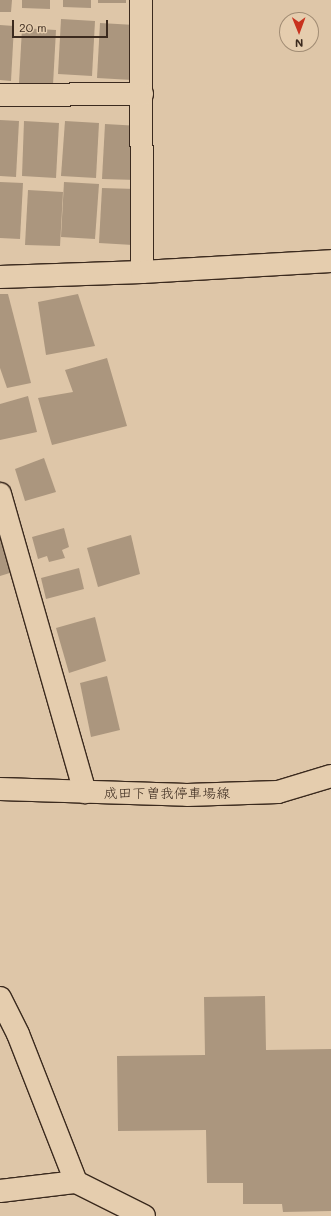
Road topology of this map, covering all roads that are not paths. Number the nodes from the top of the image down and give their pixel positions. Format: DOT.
graph roads {
  1 [pos="141,0"];
  2 [pos="142,94"];
  3 [pos="0,95"];
  4 [pos="331,261"];
  5 [pos="142,272"];
  6 [pos="0,277"];
  7 [pos="0,494"];
  8 [pos="331,776"];
  9 [pos="0,789"];
  10 [pos="84,792"];
  11 [pos="0,998"];
  12 [pos="76,1182"];
  13 [pos="0,1191"];
  14 [pos="144,1216"];
  1 -- 2 [label="street"];
  2 -- 3 [label="street"];
  2 -- 5 [label="street"];
  4 -- 5 [label="street"];
  5 -- 6 [label="street"];
  7 -- 10 [label="street"];
  8 -- 10 [label="street, 成田下曽我停車場線"];
  9 -- 10 [label="street, 成田下曽我停車場線"];
  11 -- 12 [label="street"];
  12 -- 13 [label="street"];
  12 -- 14 [label="street"];
}
